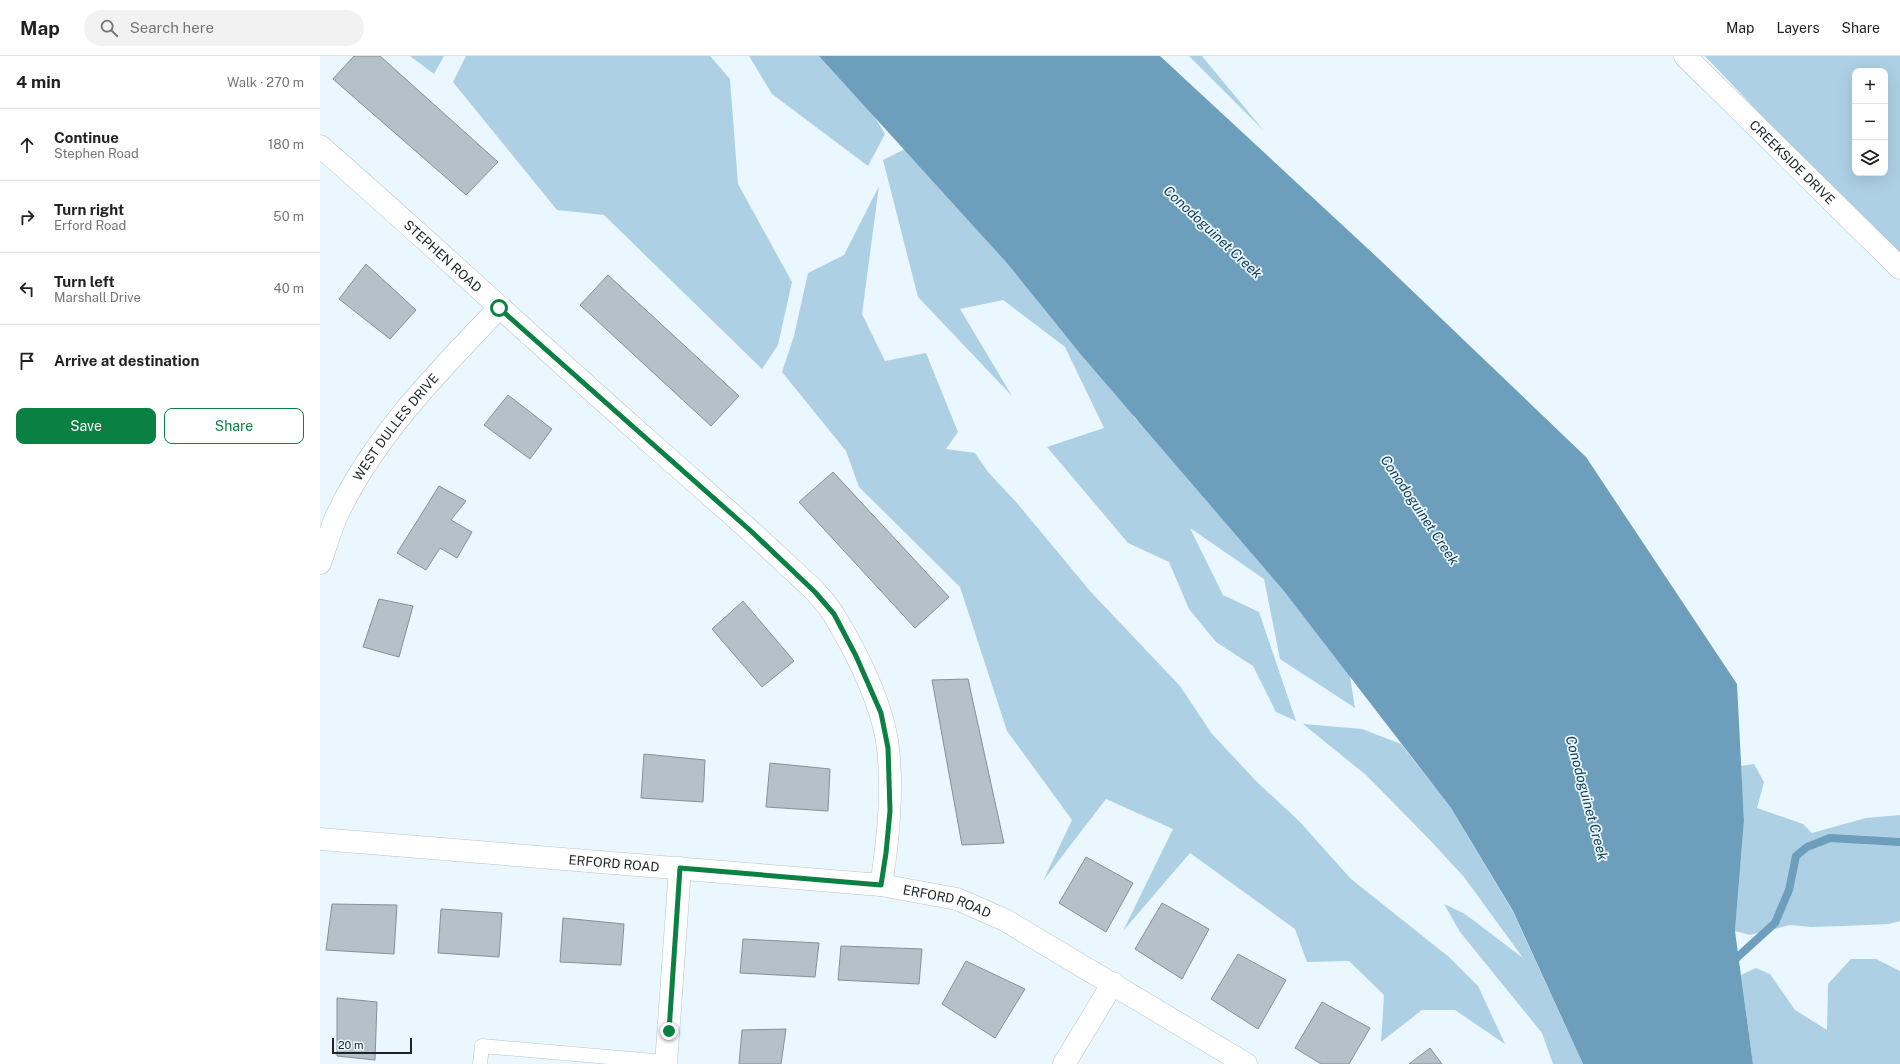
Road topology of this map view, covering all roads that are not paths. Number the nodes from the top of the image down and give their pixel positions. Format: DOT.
graph roads {
  1 [pos="1685,56"];
  2 [pos="320,146"];
  3 [pos="1900,268"];
  4 [pos="499,308"];
  5 [pos="320,564"];
  6 [pos="320,839"];
  7 [pos="680,868"];
  8 [pos="881,885"];
  9 [pos="1113,983"];
  10 [pos="666,1063"];
  11 [pos="480,1064"];
  12 [pos="1064,1064"];
  13 [pos="1246,1064"];
  1 -- 3 [label="street, CREEKSIDE DRIVE"];
  2 -- 4 [label="street, STEPHEN ROAD"];
  4 -- 5 [label="street, WEST DULLES DRIVE"];
  4 -- 8 [label="street, STEPHEN ROAD"];
  6 -- 7 [label="street, ERFORD ROAD"];
  7 -- 8 [label="street, ERFORD ROAD"];
  7 -- 10 [label="street"];
  8 -- 9 [label="street, ERFORD ROAD"];
  9 -- 12 [label="street"];
  9 -- 13 [label="street, ERFORD ROAD"];
  10 -- 11 [label="lane"];
}
